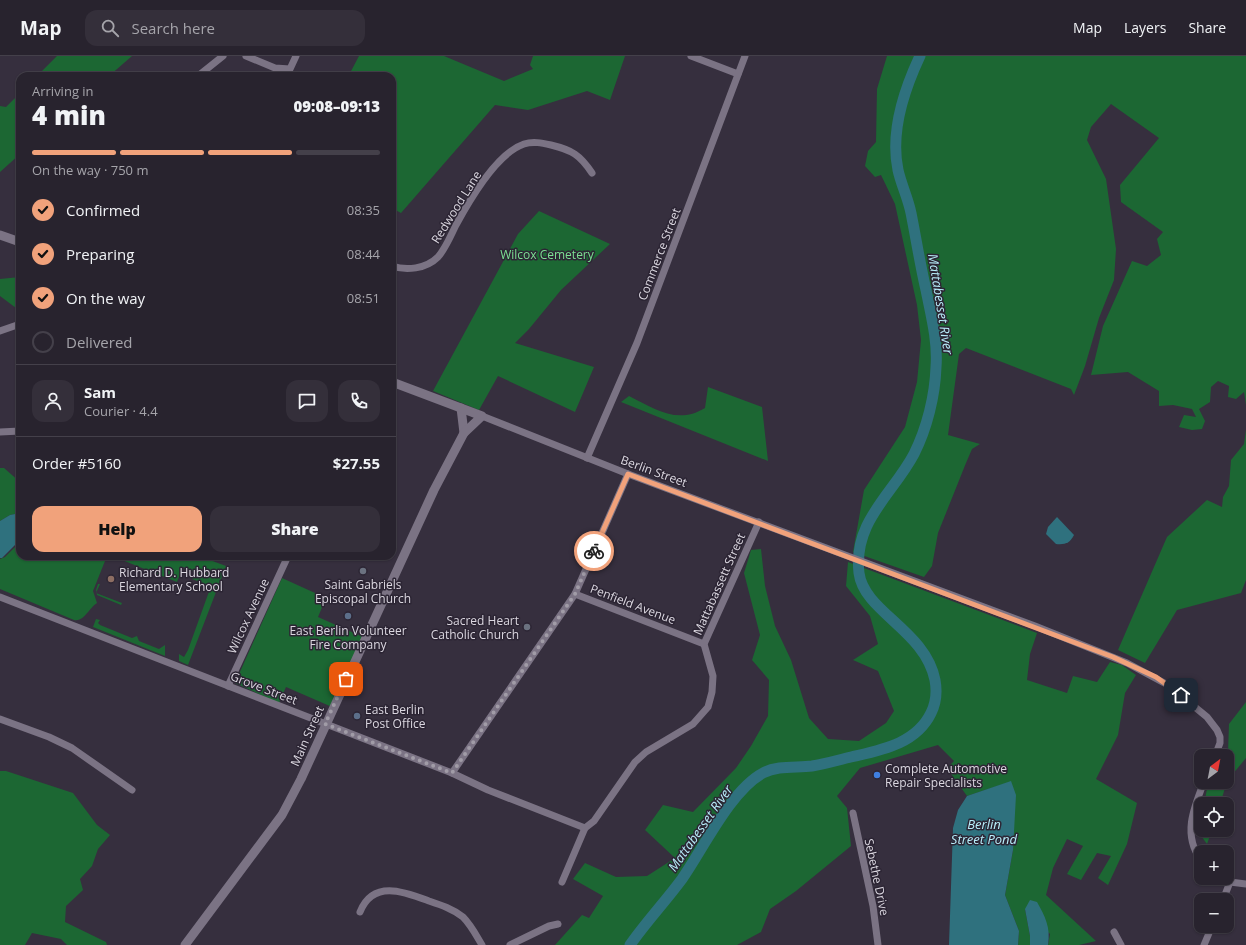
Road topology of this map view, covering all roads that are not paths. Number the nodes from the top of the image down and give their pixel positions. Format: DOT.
graph roads {
  1 [pos="223,56"];
  2 [pos="246,56"];
  3 [pos="296,56"];
  4 [pos="690,56"];
  5 [pos="745,56"];
  6 [pos="203,72"];
  7 [pos="738,74"];
  8 [pos="592,173"];
  9 [pos="0,235"];
  10 [pos="16,241"];
  11 [pos="396,267"];
  12 [pos="16,325"];
  13 [pos="0,331"];
  14 [pos="396,384"];
  15 [pos="461,408"];
  16 [pos="482,416"];
  17 [pos="16,431"];
  18 [pos="0,432"];
  19 [pos="464,433"];
  20 [pos="587,458"];
  21 [pos="628,474"];
  22 [pos="759,522"];
  23 [pos="286,560"];
  24 [pos="575,594"];
  25 [pos="0,597"];
  26 [pos="704,644"];
  27 [pos="228,686"];
  28 [pos="0,719"];
  29 [pos="325,724"];
  30 [pos="1218,749"];
  31 [pos="452,773"];
  32 [pos="1202,789"];
  33 [pos="132,790"];
  34 [pos="853,813"];
  35 [pos="586,828"];
  36 [pos="1194,848"];
  37 [pos="562,882"];
  38 [pos="1234,882"];
  39 [pos="1246,884"];
  40 [pos="360,912"];
  41 [pos="558,924"];
  42 [pos="1114,932"];
  43 [pos="1209,933"];
  44 [pos="185,945"];
  45 [pos="482,945"];
  46 [pos="510,945"];
  47 [pos="878,945"];
  48 [pos="1121,945"];
  49 [pos="1204,945"];
  1 -- 6 [label="street"];
  2 -- 3 [label="street"];
  4 -- 7 [label="street"];
  5 -- 7 [label="street, Commerce Street"];
  7 -- 20 [label="street, Commerce Street"];
  8 -- 11 [label="street, Redwood Lane"];
  9 -- 10 [label="street"];
  12 -- 13 [label="street"];
  14 -- 15 [label="street, Berlin Street"];
  15 -- 16 [label="street, Berlin Street"];
  15 -- 19 [label="street"];
  16 -- 19 [label="street, Main Street"];
  16 -- 20 [label="street, Berlin Street"];
  17 -- 18 [label="street"];
  19 -- 29 [label="street, Main Street"];
  20 -- 21 [label="street, Berlin Street"];
  21 -- 22 [label="street, Berlin Street"];
  21 -- 24 [label="street"];
  22 -- 26 [label="street, Mattabassett Street"];
  22 -- 30 [label="street, Berlin Street"];
  23 -- 27 [label="street, Wilcox Avenue"];
  24 -- 26 [label="street, Penfield Avenue"];
  24 -- 31 [label="street"];
  25 -- 27 [label="street, Grove Street"];
  26 -- 35 [label="street, Mattabassett Street"];
  27 -- 29 [label="street, Grove Street"];
  28 -- 33 [label="street"];
  29 -- 31 [label="street, Grove Street"];
  29 -- 44 [label="street, Main Street"];
  31 -- 35 [label="street, Grove Street"];
  32 -- 36 [label="street"];
  34 -- 47 [label="street, Sebethe Drive"];
  35 -- 37 [label="street, Mattabassett Street"];
  38 -- 39 [label="street"];
  40 -- 45 [label="street"];
  41 -- 46 [label="street"];
  42 -- 48 [label="street"];
  43 -- 49 [label="street"];
}
